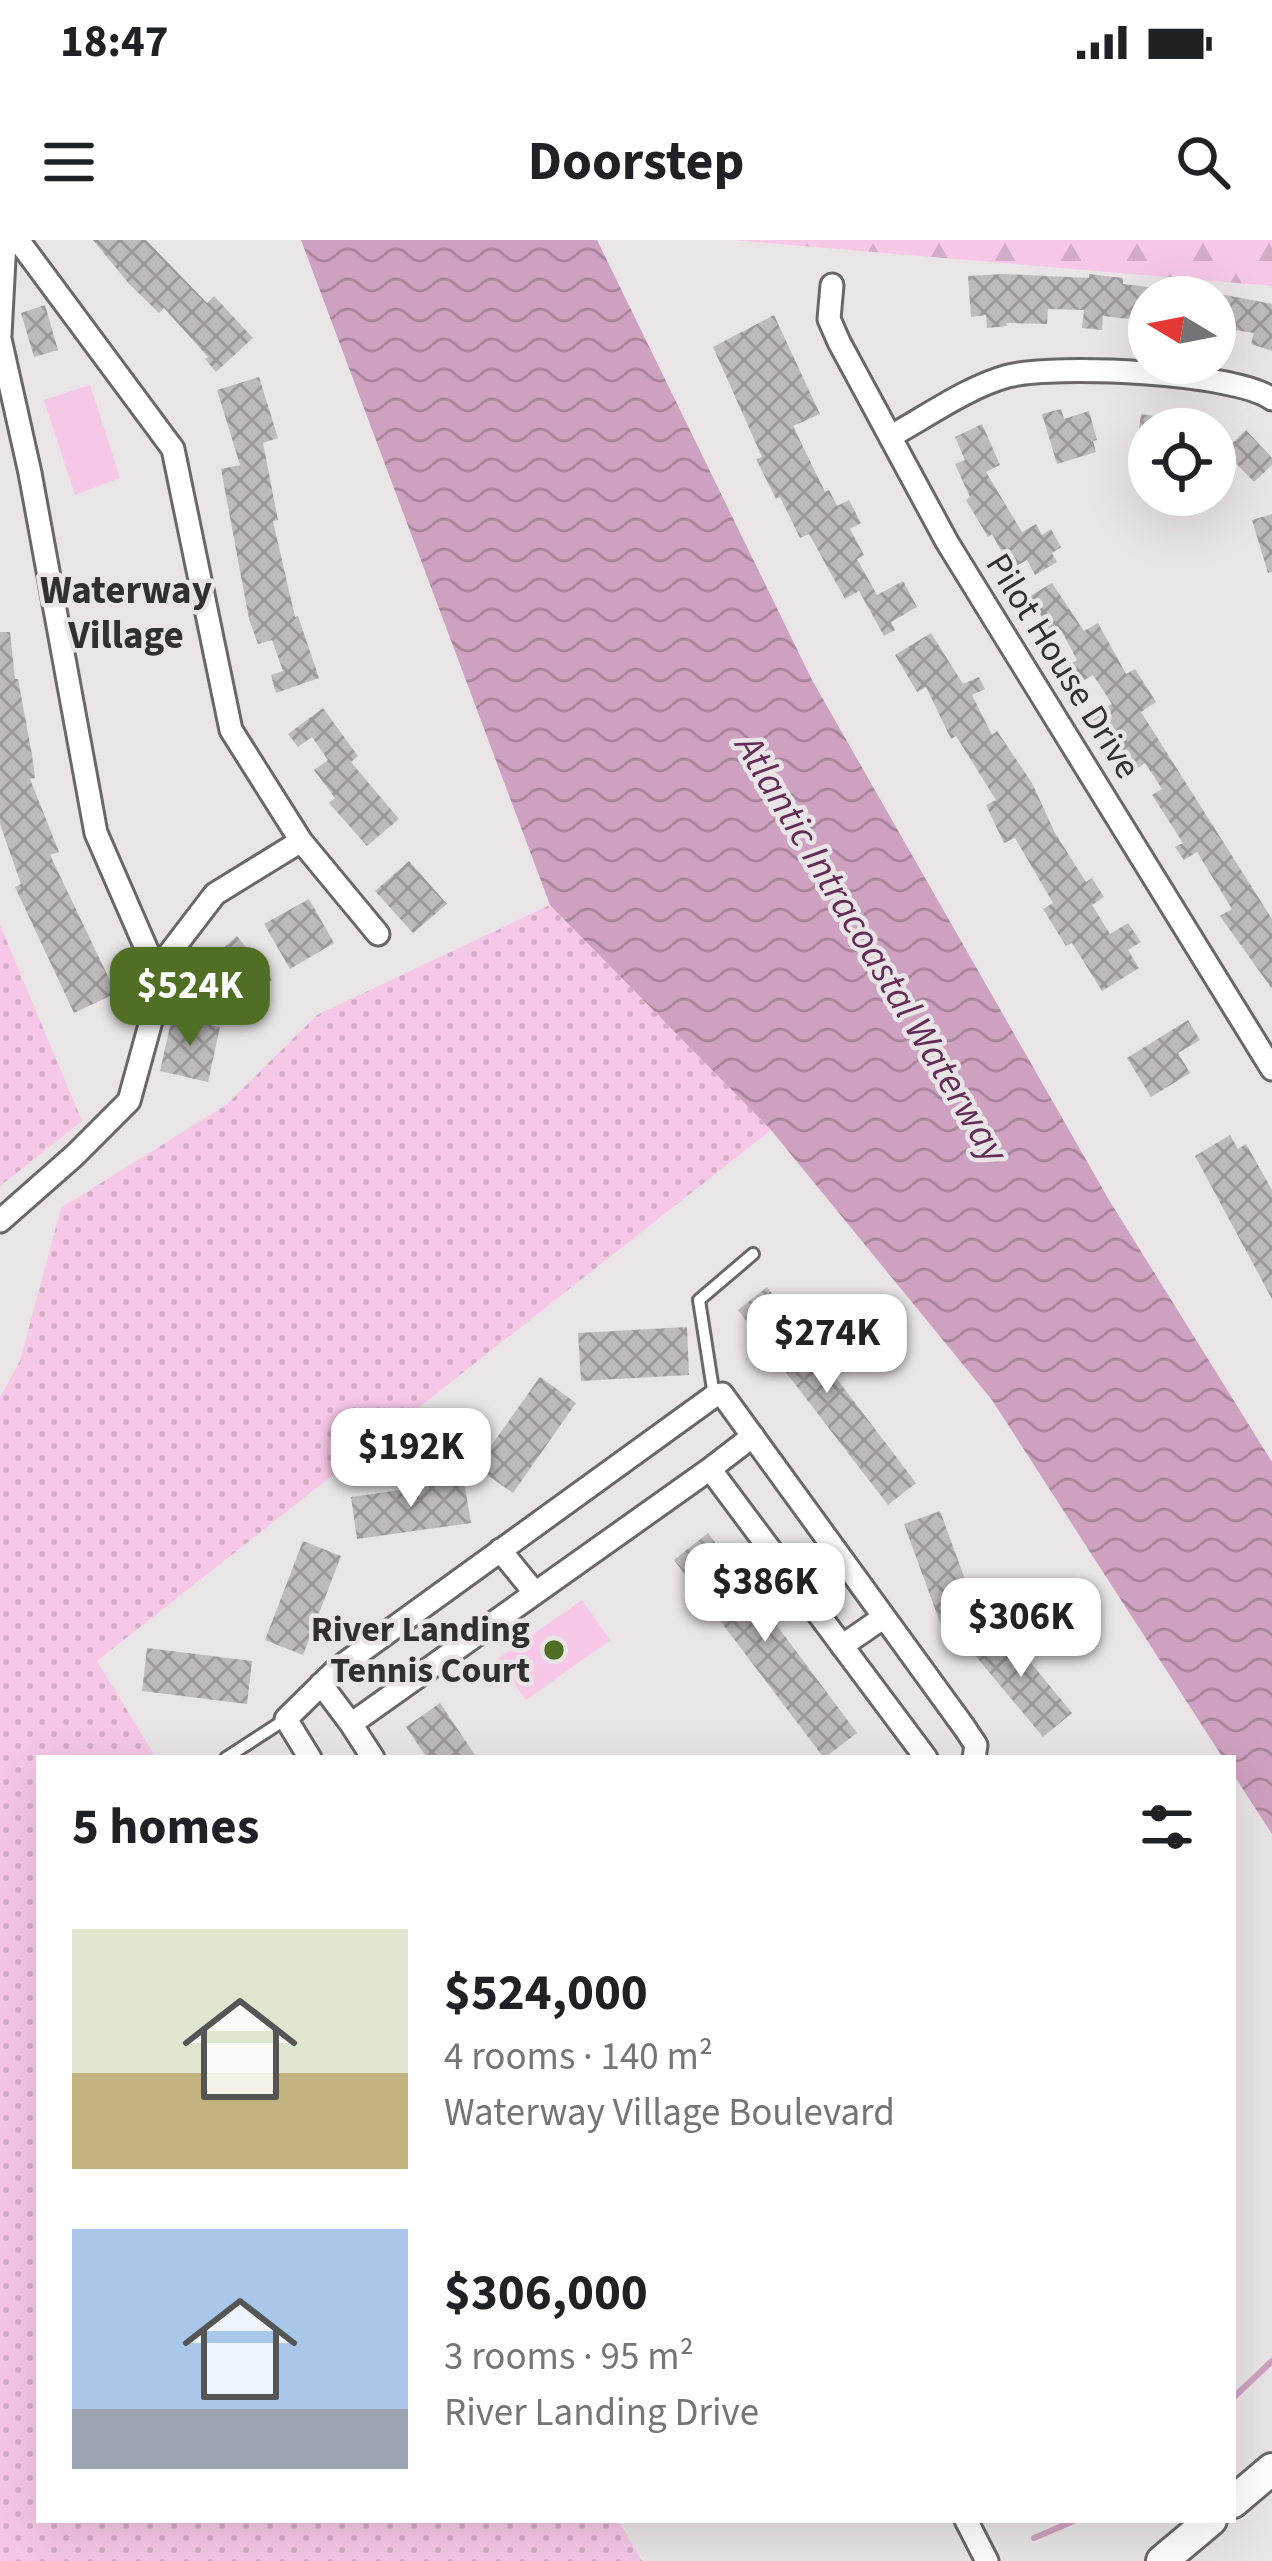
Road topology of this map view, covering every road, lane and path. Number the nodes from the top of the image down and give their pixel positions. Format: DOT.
graph roads {
  1 [pos="5,240"];
  2 [pos="18,240"];
  3 [pos="832,285"];
  4 [pos="0,337"];
  5 [pos="1272,399"];
  6 [pos="892,435"];
  7 [pos="301,842"];
  8 [pos="378,934"];
  9 [pos="156,971"];
  10 [pos="1272,1069"];
  11 [pos="0,1221"];
  12 [pos="753,1254"];
  13 [pos="714,1396"];
  14 [pos="753,1436"];
  15 [pos="710,1468"];
  16 [pos="500,1550"];
  17 [pos="535,1593"];
  18 [pos="884,1616"];
  19 [pos="842,1646"];
  20 [pos="321,1684"];
  21 [pos="286,1719"];
  22 [pos="351,1724"];
  23 [pos="231,1755"];
  24 [pos="308,1755"];
  25 [pos="371,1755"];
  26 [pos="924,1755"];
  27 [pos="974,1755"];
  28 [pos="1272,2469"];
  29 [pos="1236,2499"];
  30 [pos="968,2523"];
  31 [pos="1207,2523"];
  32 [pos="987,2561"];
  33 [pos="1162,2561"];
  1 -- 4 [label="street"];
  2 -- 7 [label="street"];
  3 -- 6 [label="street, Pilot House Drive"];
  4 -- 9 [label="street"];
  5 -- 6 [label="street"];
  6 -- 10 [label="street, Pilot House Drive"];
  7 -- 8 [label="street"];
  7 -- 9 [label="street"];
  9 -- 11 [label="street"];
  12 -- 13 [label="lane"];
  13 -- 14 [label="street"];
  13 -- 16 [label="street"];
  14 -- 15 [label="street"];
  14 -- 18 [label="street"];
  15 -- 17 [label="street"];
  15 -- 19 [label="street"];
  16 -- 17 [label="street"];
  16 -- 20 [label="street"];
  17 -- 22 [label="street"];
  18 -- 19 [label="street"];
  18 -- 27 [label="street"];
  19 -- 26 [label="street"];
  20 -- 21 [label="street"];
  20 -- 22 [label="street"];
  21 -- 23 [label="lane"];
  21 -- 24 [label="street"];
  22 -- 25 [label="street"];
  28 -- 29 [label="street"];
  30 -- 32 [label="street"];
  31 -- 33 [label="street"];
}
